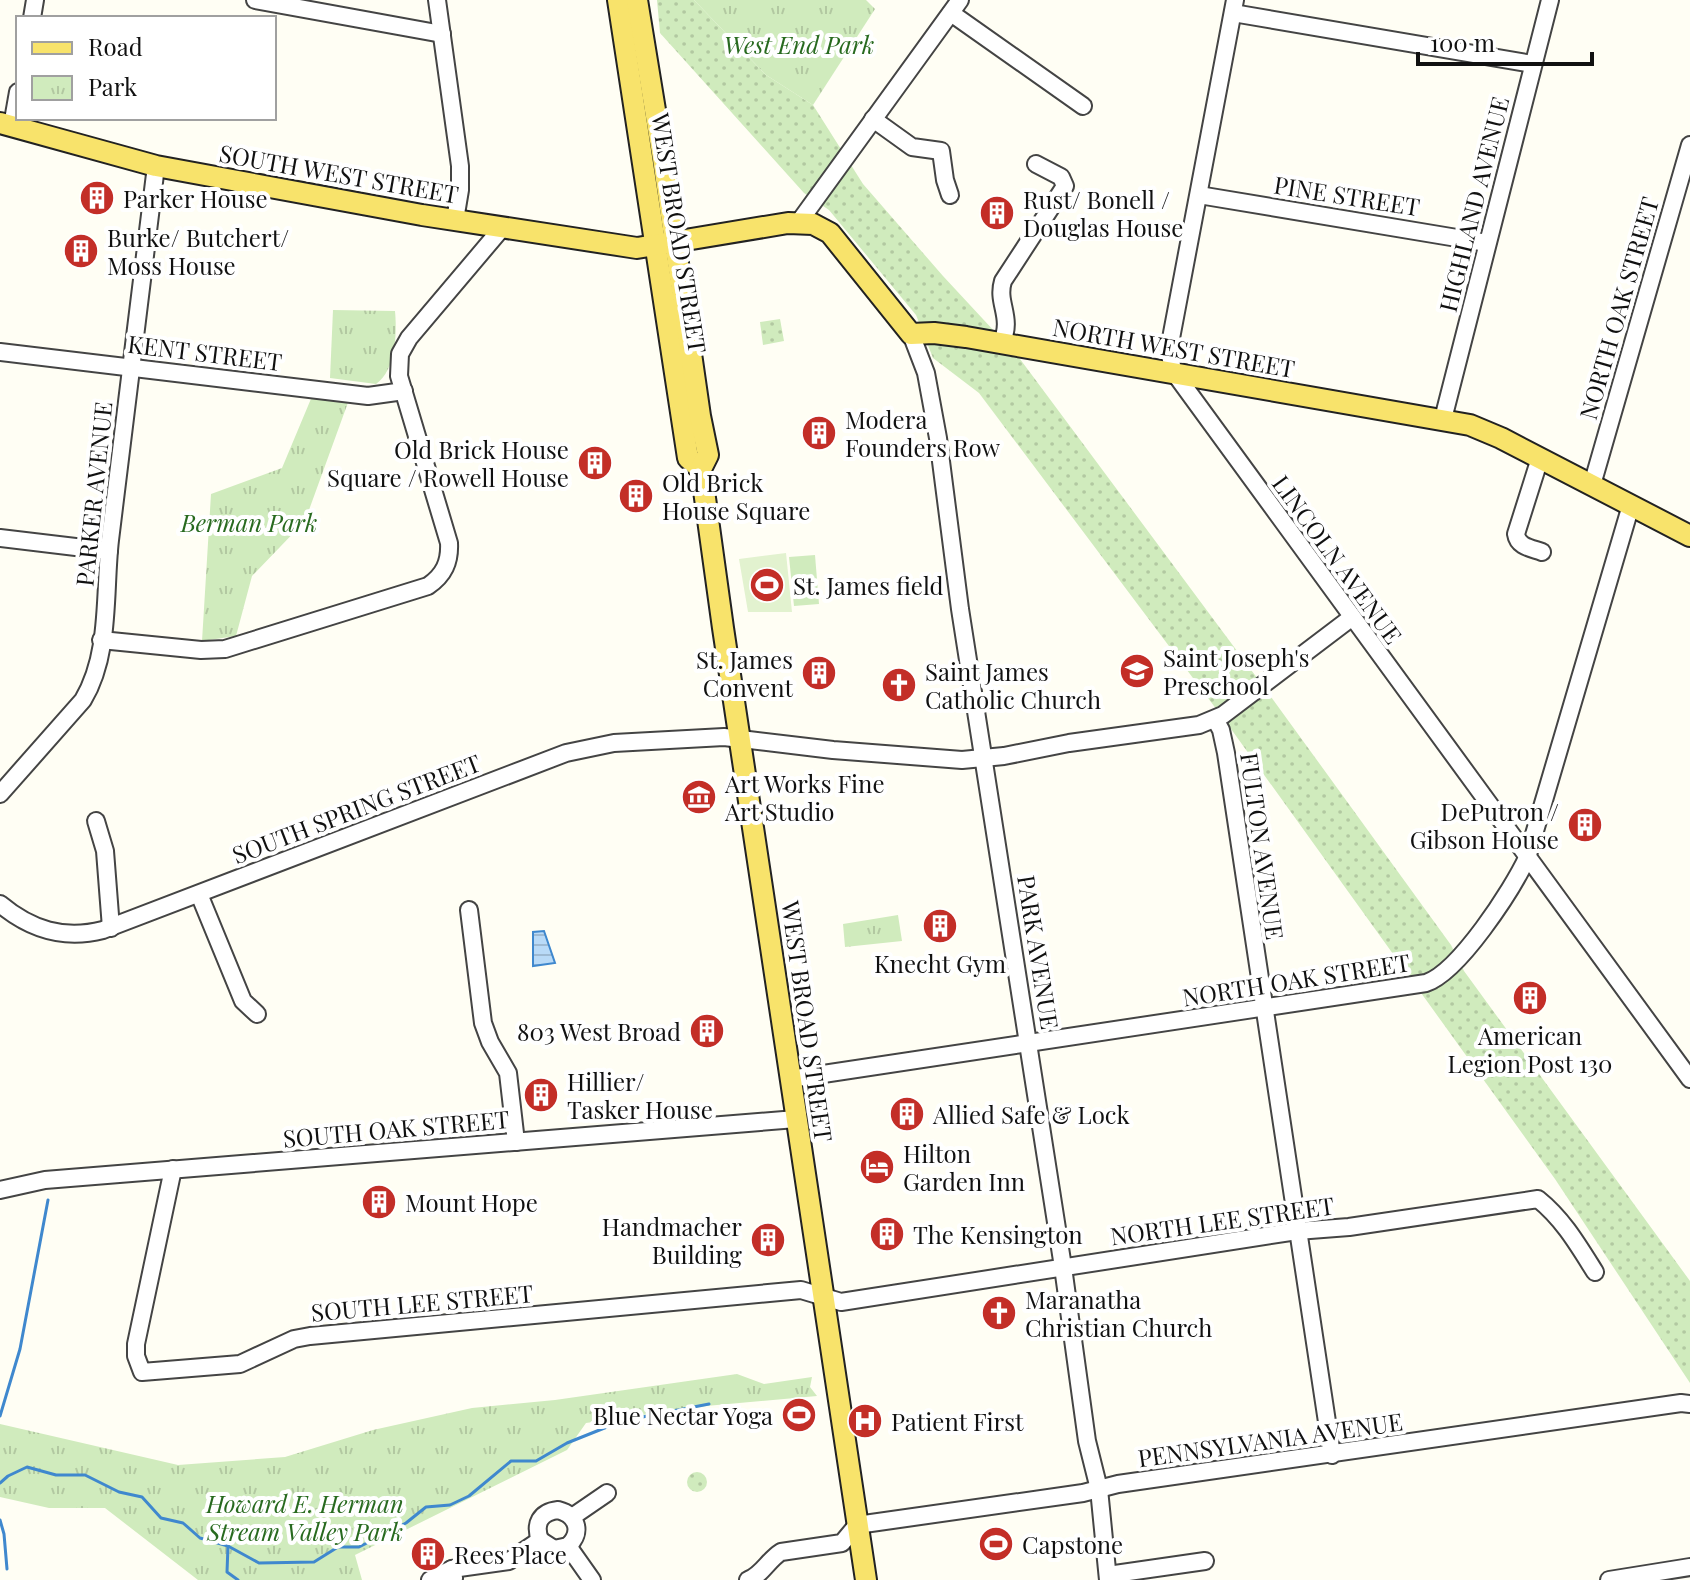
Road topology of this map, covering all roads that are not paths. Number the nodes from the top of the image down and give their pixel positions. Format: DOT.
graph roads {
  1 [pos="255,0"];
  2 [pos="437,0"];
  3 [pos="618,0"];
  4 [pos="637,0"];
  5 [pos="1550,0"];
  6 [pos="955,6"];
  7 [pos="1234,6"];
  8 [pos="442,34"];
  9 [pos="1532,64"];
  10 [pos="16,97"];
  11 [pos="1083,106"];
  12 [pos="873,119"];
  13 [pos="6,124"];
  14 [pos="1690,145"];
  15 [pos="1036,164"];
  16 [pos="156,166"];
  17 [pos="950,195"];
  18 [pos="1199,195"];
  19 [pos="455,220"];
  20 [pos="799,222"];
  21 [pos="502,228"];
  22 [pos="1487,243"];
  23 [pos="665,244"];
  24 [pos="911,334"];
  25 [pos="1001,344"];
  26 [pos="0,352"];
  27 [pos="131,368"];
  28 [pos="1173,371"];
  29 [pos="404,391"];
  30 [pos="1443,419"];
  31 [pos="1540,458"];
  32 [pos="1592,485"];
  33 [pos="1631,505"];
  34 [pos="1690,536"];
  35 [pos="0,538"];
  36 [pos="109,551"];
  37 [pos="1542,552"];
  38 [pos="1351,618"];
  39 [pos="101,640"];
  40 [pos="1215,719"];
  41 [pos="740,739"];
  42 [pos="985,758"];
  43 [pos="0,794"];
  44 [pos="96,821"];
  45 [pos="1527,858"];
  46 [pos="199,894"];
  47 [pos="0,904"];
  48 [pos="469,910"];
  49 [pos="111,928"];
  50 [pos="1264,1009"];
  51 [pos="257,1014"];
  52 [pos="1029,1044"];
  53 [pos="1687,1068"];
  54 [pos="790,1079"];
  55 [pos="796,1119"];
  56 [pos="516,1142"];
  57 [pos="173,1169"];
  58 [pos="0,1190"];
  59 [pos="1297,1231"];
  60 [pos="1063,1267"];
  61 [pos="1595,1272"];
  62 [pos="822,1296"];
  63 [pos="1690,1404"];
  64 [pos="1332,1455"];
  65 [pos="1099,1489"];
  66 [pos="607,1493"];
  67 [pos="572,1517"];
  68 [pos="857,1525"];
  69 [pos="540,1540"];
  70 [pos="568,1546"];
  71 [pos="1205,1561"];
  72 [pos="1690,1567"];
  73 [pos="454,1575"];
  74 [pos="1108,1578"];
  75 [pos="430,1580"];
  76 [pos="592,1580"];
  77 [pos="748,1580"];
  78 [pos="866,1580"];
  79 [pos="1609,1580"];
  1 -- 8 [label="street"];
  2 -- 8 [label="street"];
  3 -- 23 [label="main road, WEST BROAD STREET"];
  4 -- 23 [label="main road, WEST BROAD STREET"];
  5 -- 9 [label="street, HIGHLAND AVENUE"];
  6 -- 11 [label="street"];
  6 -- 12 [label="street"];
  7 -- 9 [label="street"];
  7 -- 18 [label="street"];
  8 -- 19 [label="street"];
  9 -- 22 [label="street, HIGHLAND AVENUE"];
  10 -- 13 [label="street"];
  12 -- 17 [label="street"];
  12 -- 20 [label="street"];
  13 -- 16 [label="main road, SOUTH WEST STREET"];
  14 -- 32 [label="street, NORTH OAK STREET"];
  15 -- 25 [label="street"];
  16 -- 19 [label="main road, SOUTH WEST STREET"];
  16 -- 27 [label="street, PARKER AVENUE"];
  18 -- 22 [label="street, PINE STREET"];
  18 -- 28 [label="street"];
  19 -- 21 [label="main road, SOUTH WEST STREET"];
  20 -- 23 [label="main road"];
  20 -- 24 [label="main road"];
  21 -- 23 [label="main road, SOUTH WEST STREET"];
  21 -- 29 [label="street"];
  22 -- 30 [label="street, HIGHLAND AVENUE"];
  23 -- 41 [label="main road, WEST BROAD STREET"];
  24 -- 25 [label="main road, NORTH WEST STREET"];
  24 -- 42 [label="street, PARK AVENUE"];
  25 -- 28 [label="main road, NORTH WEST STREET"];
  26 -- 27 [label="street, KENT STREET"];
  27 -- 29 [label="street, KENT STREET"];
  27 -- 36 [label="street, PARKER AVENUE"];
  28 -- 30 [label="main road, NORTH WEST STREET"];
  28 -- 38 [label="street, LINCOLN AVENUE"];
  29 -- 39 [label="street"];
  30 -- 31 [label="main road, NORTH WEST STREET"];
  31 -- 32 [label="main road, NORTH WEST STREET"];
  31 -- 37 [label="street"];
  32 -- 33 [label="main road, NORTH WEST STREET"];
  33 -- 34 [label="main road, NORTH WEST STREET"];
  33 -- 45 [label="street, NORTH OAK STREET"];
  35 -- 36 [label="street"];
  36 -- 39 [label="street, PARKER AVENUE"];
  38 -- 40 [label="street"];
  38 -- 45 [label="street, LINCOLN AVENUE"];
  39 -- 43 [label="street, PARKER AVENUE"];
  40 -- 42 [label="street, SOUTH SPRING STREET"];
  40 -- 50 [label="street, FULTON AVENUE"];
  41 -- 42 [label="street, SOUTH SPRING STREET"];
  41 -- 46 [label="street, SOUTH SPRING STREET"];
  41 -- 54 [label="main road, WEST BROAD STREET"];
  42 -- 52 [label="street, PARK AVENUE"];
  44 -- 49 [label="street"];
  45 -- 50 [label="street, NORTH OAK STREET"];
  45 -- 53 [label="street, LINCOLN AVENUE"];
  46 -- 49 [label="street, SOUTH SPRING STREET"];
  46 -- 51 [label="street"];
  47 -- 49 [label="street, SOUTH SPRING STREET"];
  48 -- 56 [label="street"];
  50 -- 52 [label="street, NORTH OAK STREET"];
  50 -- 59 [label="street, FULTON AVENUE"];
  52 -- 54 [label="street, NORTH OAK STREET"];
  52 -- 60 [label="street, PARK AVENUE"];
  54 -- 55 [label="main road, WEST BROAD STREET"];
  55 -- 56 [label="street, SOUTH OAK STREET"];
  55 -- 62 [label="main road, WEST BROAD STREET"];
  56 -- 57 [label="street, SOUTH OAK STREET"];
  57 -- 58 [label="street, SOUTH OAK STREET"];
  57 -- 62 [label="street, SOUTH LEE STREET"];
  59 -- 60 [label="street, NORTH LEE STREET"];
  59 -- 61 [label="street, NORTH LEE STREET"];
  59 -- 64 [label="street, FULTON AVENUE"];
  60 -- 62 [label="street, NORTH LEE STREET"];
  60 -- 65 [label="street, PARK AVENUE"];
  62 -- 68 [label="main road, WEST BROAD STREET"];
  63 -- 64 [label="street, PENNSYLVANIA AVENUE"];
  64 -- 65 [label="street, PENNSYLVANIA AVENUE"];
  65 -- 68 [label="street, PENNSYLVANIA AVENUE"];
  65 -- 74 [label="street, PARK AVENUE"];
  66 -- 67 [label="street"];
  67 -- 69 [label="street"];
  67 -- 70 [label="street"];
  68 -- 77 [label="street"];
  68 -- 78 [label="main road, WEST BROAD STREET"];
  69 -- 70 [label="street"];
  69 -- 73 [label="street"];
  70 -- 76 [label="street"];
  71 -- 74 [label="street"];
  72 -- 79 [label="street"];
  73 -- 75 [label="street"];
}
